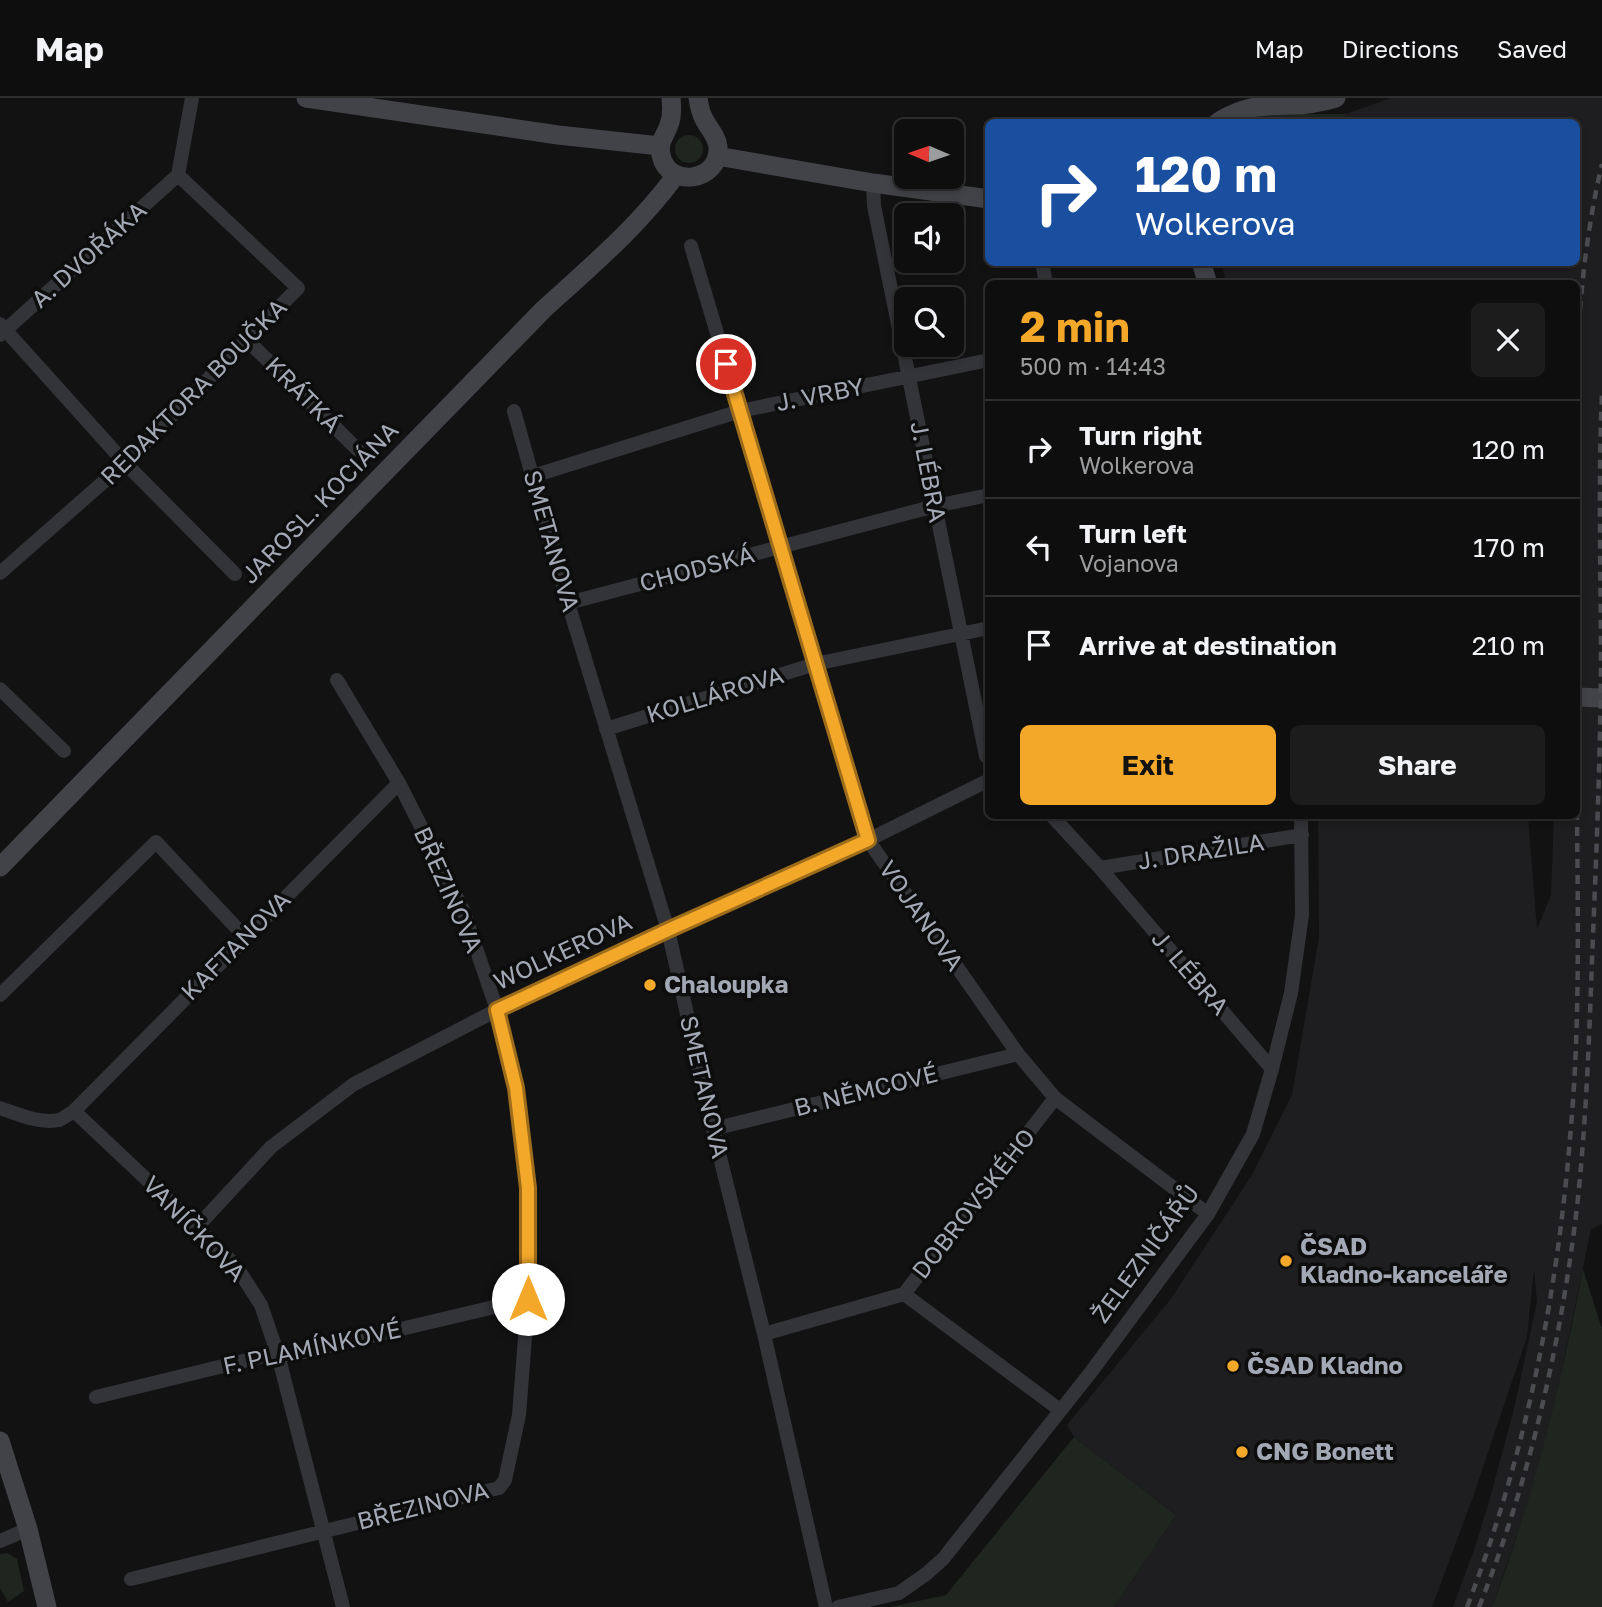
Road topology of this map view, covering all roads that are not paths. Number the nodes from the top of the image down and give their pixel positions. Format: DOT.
graph roads {
  1 [pos="192,98"];
  2 [pos="306,98"];
  3 [pos="671,98"];
  4 [pos="698,98"];
  5 [pos="1336,98"];
  6 [pos="1223,119"];
  7 [pos="660,146"];
  8 [pos="717,156"];
  9 [pos="178,175"];
  10 [pos="676,175"];
  11 [pos="873,183"];
  12 [pos="985,198"];
  13 [pos="691,246"];
  14 [pos="2,330"];
  15 [pos="247,341"];
  16 [pos="985,361"];
  17 [pos="908,377"];
  18 [pos="514,411"];
  19 [pos="740,411"];
  20 [pos="358,450"];
  21 [pos="125,463"];
  22 [pos="533,476"];
  23 [pos="985,496"];
  24 [pos="935,506"];
  25 [pos="780,547"];
  26 [pos="0,573"];
  27 [pos="235,574"];
  28 [pos="568,603"];
  29 [pos="985,629"];
  30 [pos="960,634"];
  31 [pos="815,664"];
  32 [pos="337,680"];
  33 [pos="0,689"];
  34 [pos="1580,697"];
  35 [pos="1602,698"];
  36 [pos="606,729"];
  37 [pos="64,751"];
  38 [pos="985,751"];
  39 [pos="985,782"];
  40 [pos="399,783"];
  41 [pos="1055,819"];
  42 [pos="1301,819"];
  43 [pos="1303,835"];
  44 [pos="868,840"];
  45 [pos="0,867"];
  46 [pos="1100,868"];
  47 [pos="668,930"];
  48 [pos="245,937"];
  49 [pos="0,995"];
  50 [pos="497,1010"];
  51 [pos="1018,1054"];
  52 [pos="1272,1069"];
  53 [pos="1055,1098"];
  54 [pos="0,1108"];
  55 [pos="74,1111"];
  56 [pos="713,1129"];
  57 [pos="1208,1214"];
  58 [pos="197,1227"];
  59 [pos="904,1294"];
  60 [pos="528,1299"];
  61 [pos="764,1335"];
  62 [pos="278,1355"];
  63 [pos="96,1397"];
  64 [pos="1060,1410"];
  65 [pos="0,1441"];
  66 [pos="28,1529"];
  67 [pos="323,1531"];
  68 [pos="0,1541"];
  69 [pos="131,1579"];
  70 [pos="47,1607"];
  71 [pos="342,1607"];
  72 [pos="826,1607"];
  73 [pos="838,1607"];
  1 -- 9 [label="street"];
  2 -- 7 [label="street"];
  3 -- 7 [label="street"];
  4 -- 8 [label="street"];
  5 -- 6 [label="street"];
  7 -- 10 [label="street"];
  8 -- 10 [label="street"];
  8 -- 11 [label="street"];
  9 -- 14 [label="street, A. DVOŘÁKA"];
  9 -- 15 [label="street, REDAKTORA BOUČKA"];
  10 -- 45 [label="street, JAROSL. KOCIÁNA"];
  11 -- 12 [label="street"];
  11 -- 17 [label="street, J. LÉBRA"];
  13 -- 19 [label="street, VOJANOVA"];
  14 -- 21 [label="street"];
  15 -- 20 [label="street, KRÁTKÁ"];
  15 -- 21 [label="street, REDAKTORA BOUČKA"];
  16 -- 17 [label="street, J. VRBY"];
  17 -- 19 [label="street, J. VRBY"];
  17 -- 24 [label="street, J. LÉBRA"];
  18 -- 22 [label="street, SMETANOVA"];
  19 -- 22 [label="street, J. VRBY"];
  19 -- 25 [label="street, VOJANOVA"];
  21 -- 26 [label="street, REDAKTORA BOUČKA"];
  21 -- 27 [label="street"];
  22 -- 28 [label="street, SMETANOVA"];
  23 -- 24 [label="street, CHODSKÁ"];
  24 -- 25 [label="street, CHODSKÁ"];
  24 -- 30 [label="street, J. LÉBRA"];
  25 -- 28 [label="street, CHODSKÁ"];
  25 -- 31 [label="street, VOJANOVA"];
  28 -- 36 [label="street, SMETANOVA"];
  29 -- 30 [label="street, KOLLÁROVA"];
  30 -- 31 [label="street, KOLLÁROVA"];
  30 -- 38 [label="street, J. LÉBRA"];
  31 -- 36 [label="street, KOLLÁROVA"];
  31 -- 44 [label="street, VOJANOVA"];
  32 -- 40 [label="street, BŘEZINOVA"];
  33 -- 37 [label="street"];
  34 -- 35 [label="street"];
  36 -- 47 [label="street, SMETANOVA"];
  39 -- 44 [label="street, WOLKEROVA"];
  40 -- 48 [label="street, KAFTANOVA"];
  40 -- 50 [label="street, BŘEZINOVA"];
  41 -- 46 [label="street, J. LÉBRA"];
  42 -- 43 [label="street, ŽELEZNIČÁŘŮ"];
  43 -- 46 [label="street, J. DRAŽILA"];
  43 -- 52 [label="street, ŽELEZNIČÁŘŮ"];
  44 -- 47 [label="street, WOLKEROVA"];
  44 -- 51 [label="street, VOJANOVA"];
  46 -- 52 [label="street, J. LÉBRA"];
  47 -- 50 [label="street, WOLKEROVA"];
  47 -- 56 [label="street, SMETANOVA"];
  48 -- 49 [label="street"];
  48 -- 55 [label="street, KAFTANOVA"];
  50 -- 58 [label="street, WOLKEROVA"];
  50 -- 60 [label="street, BŘEZINOVA"];
  51 -- 53 [label="street, VOJANOVA"];
  51 -- 56 [label="street, B. NĚMCOVÉ"];
  52 -- 57 [label="street, ŽELEZNIČÁŘŮ"];
  53 -- 57 [label="street, VOJANOVA"];
  53 -- 59 [label="street, DOBROVSKÉHO"];
  54 -- 55 [label="street"];
  55 -- 58 [label="street, VANÍČKOVA"];
  56 -- 61 [label="street, SMETANOVA"];
  57 -- 64 [label="street, ŽELEZNIČÁŘŮ"];
  58 -- 62 [label="street, VANÍČKOVA"];
  59 -- 61 [label="street, DOBROVSKÉHO"];
  59 -- 64 [label="street"];
  60 -- 62 [label="street, F. PLAMÍNKOVÉ"];
  60 -- 67 [label="street, BŘEZINOVA"];
  61 -- 72 [label="street, SMETANOVA"];
  62 -- 63 [label="street, F. PLAMÍNKOVÉ"];
  62 -- 67 [label="street, VANÍČKOVA"];
  64 -- 73 [label="street, ŽELEZNIČÁŘŮ"];
  65 -- 66 [label="street"];
  66 -- 68 [label="street"];
  66 -- 70 [label="street"];
  67 -- 69 [label="street, BŘEZINOVA"];
  67 -- 71 [label="street, VANÍČKOVA"];
}
